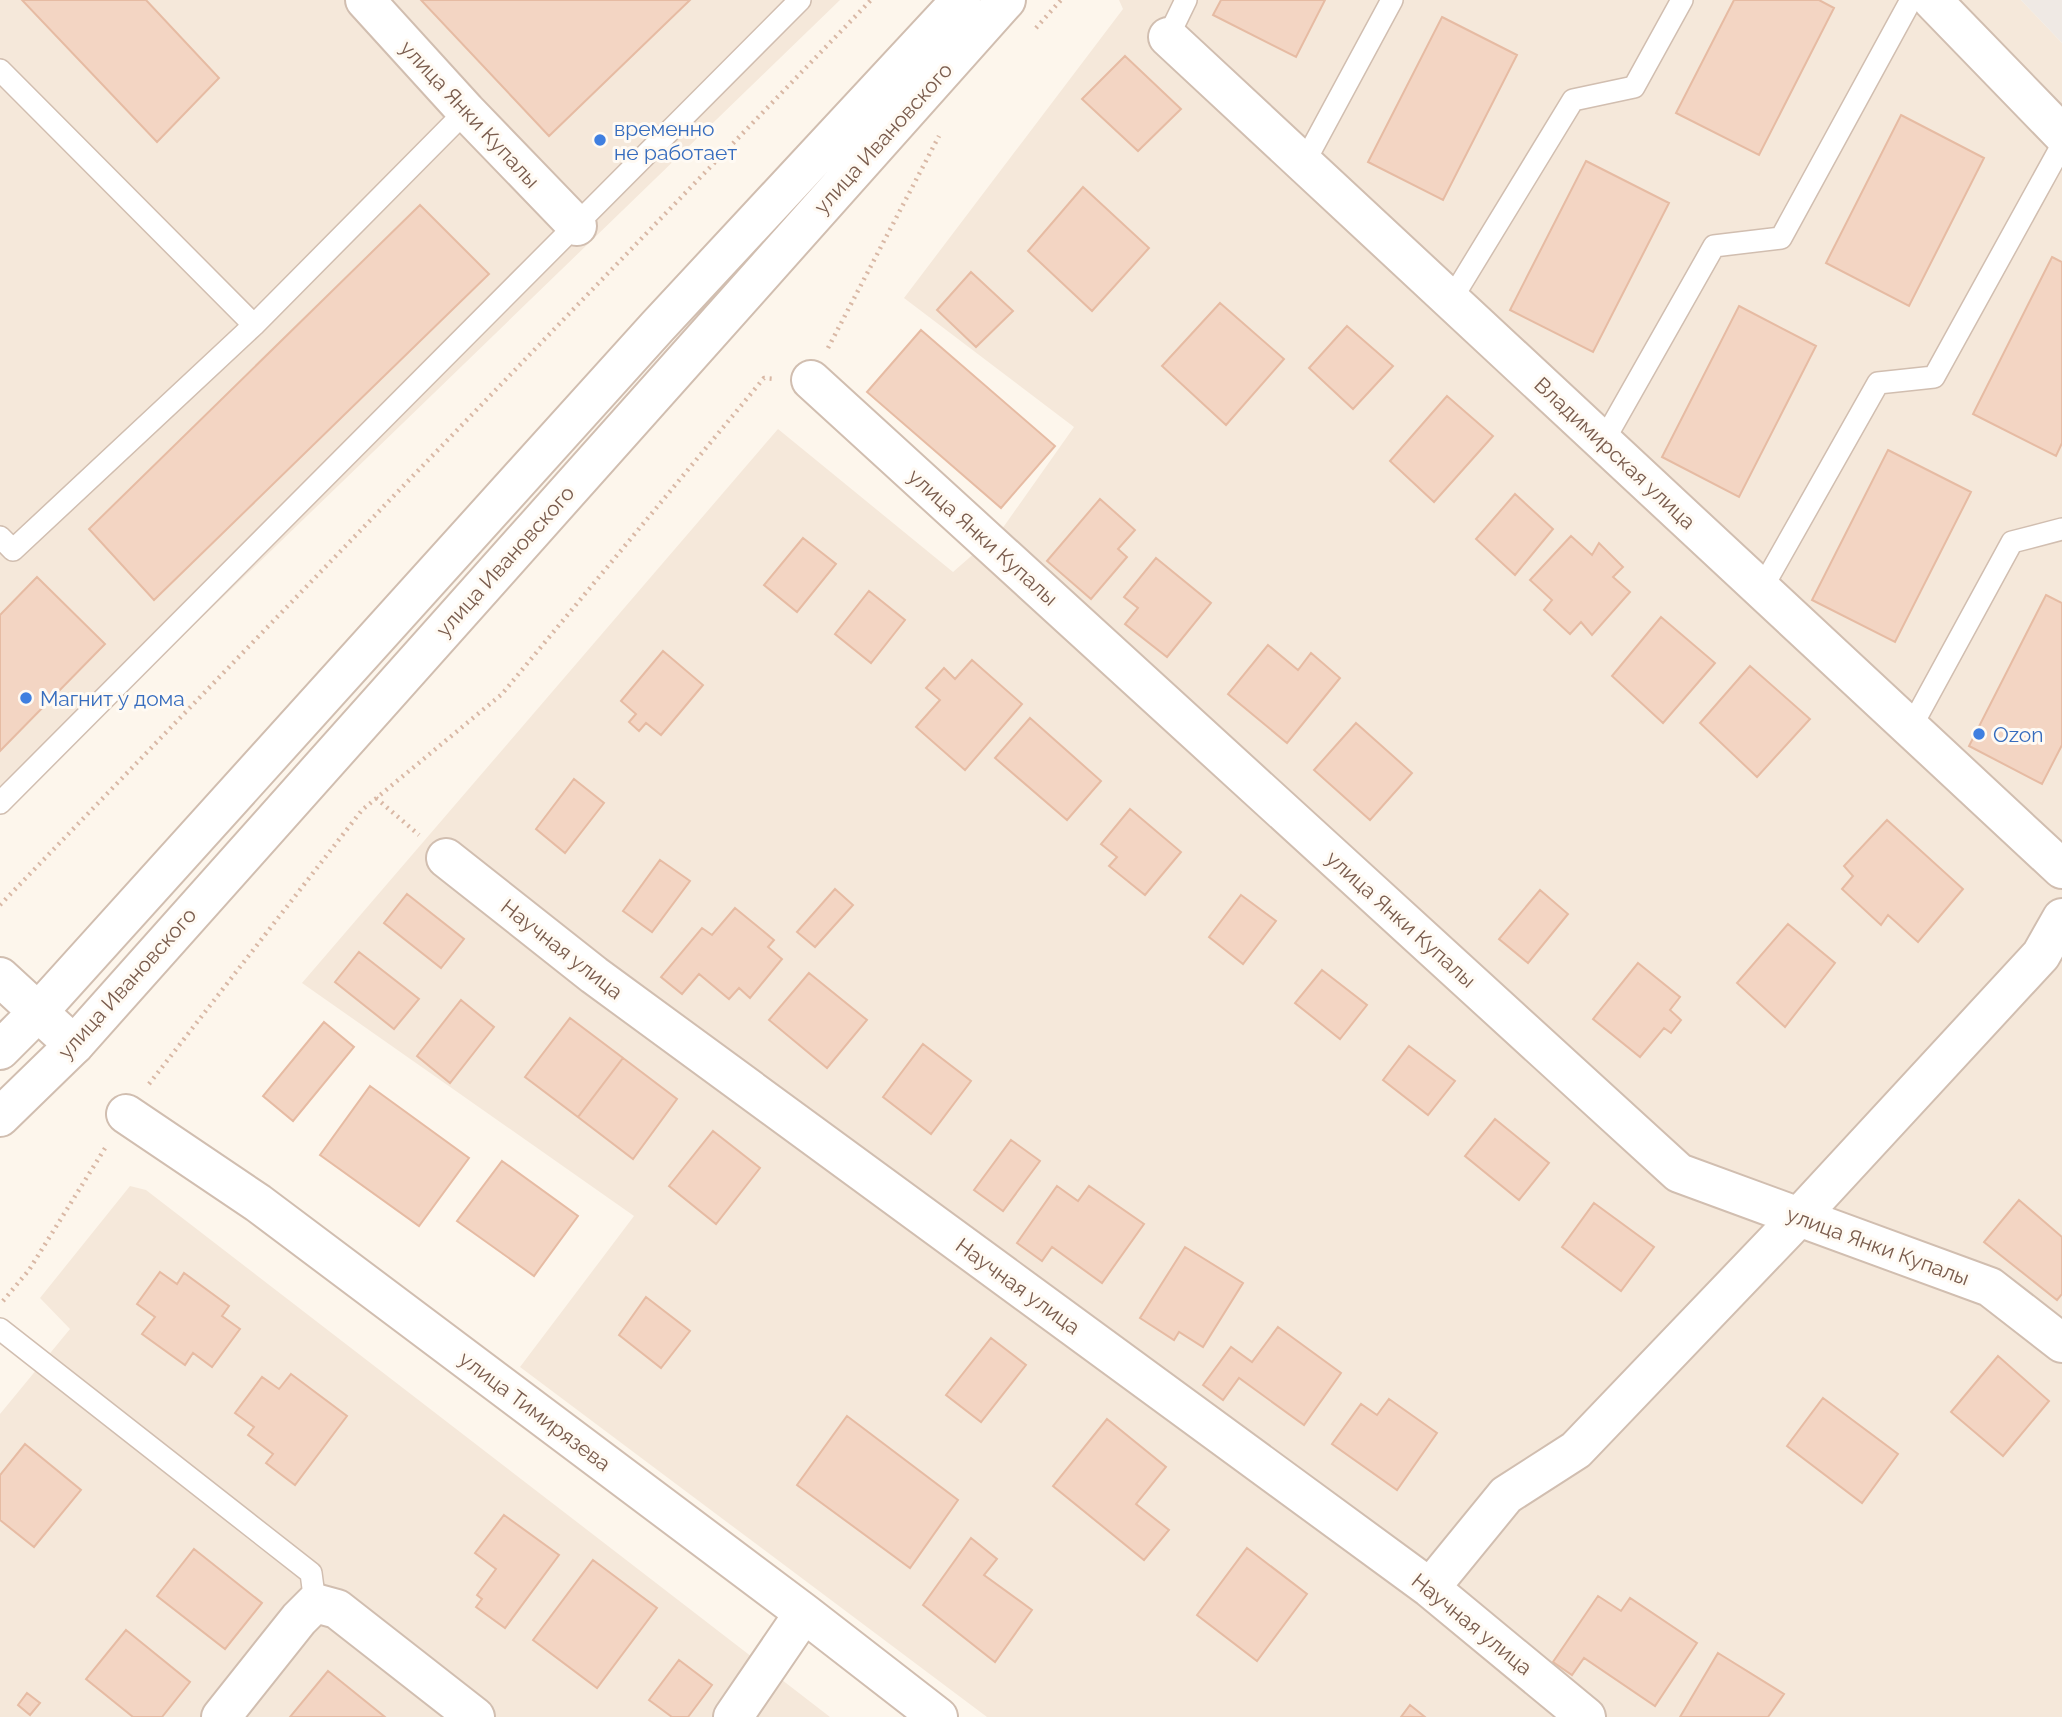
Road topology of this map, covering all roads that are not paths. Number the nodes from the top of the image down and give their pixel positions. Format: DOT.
graph roads {
  1 [pos="365,0"];
  2 [pos="800,0"];
  3 [pos="961,0"];
  4 [pos="1006,0"];
  5 [pos="1186,0"];
  6 [pos="1392,0"];
  7 [pos="1682,0"];
  8 [pos="1911,0"];
  9 [pos="1932,0"];
  10 [pos="1168,37"];
  11 [pos="0,70"];
  12 [pos="466,111"];
  13 [pos="2062,134"];
  14 [pos="2062,145"];
  15 [pos="1304,163"];
  16 [pos="577,226"];
  17 [pos="1451,300"];
  18 [pos="254,325"];
  19 [pos="811,380"];
  20 [pos="1604,442"];
  21 [pos="2062,529"];
  22 [pos="4,550"];
  23 [pos="1761,590"];
  24 [pos="1910,729"];
  25 [pos="0,803"];
  26 [pos="446,858"];
  27 [pos="2059,860"];
  28 [pos="2062,906"];
  29 [pos="2062,918"];
  30 [pos="0,977"];
  31 [pos="39,1011"];
  32 [pos="74,1045"];
  33 [pos="0,1051"];
  34 [pos="126,1114"];
  35 [pos="0,1116"];
  36 [pos="1798,1218"];
  37 [pos="0,1329"];
  38 [pos="2062,1343"];
  39 [pos="1430,1588"];
  40 [pos="315,1603"];
  41 [pos="804,1613"];
  42 [pos="221,1717"];
  43 [pos="475,1717"];
  44 [pos="733,1717"];
  45 [pos="938,1717"];
  46 [pos="1586,1717"];
  1 -- 12 [label="street, улица Янки Купалы"];
  2 -- 16 [label="lane"];
  3 -- 31 [label="street, улица Ивановского"];
  4 -- 32 [label="street, улица Ивановского"];
  5 -- 10 [label="lane"];
  6 -- 15 [label="lane"];
  7 -- 17 [label="lane"];
  8 -- 20 [label="lane"];
  9 -- 13 [label="street"];
  10 -- 15 [label="street, Владимирская улица"];
  11 -- 18 [label="lane"];
  12 -- 16 [label="street, улица Янки Купалы"];
  12 -- 18 [label="lane"];
  14 -- 23 [label="lane"];
  15 -- 17 [label="street, Владимирская улица"];
  16 -- 25 [label="lane"];
  17 -- 20 [label="street, Владимирская улица"];
  18 -- 22 [label="lane"];
  19 -- 36 [label="street, улица Янки Купалы"];
  20 -- 23 [label="street, Владимирская улица"];
  21 -- 24 [label="lane"];
  23 -- 24 [label="street, Владимирская улица"];
  24 -- 27 [label="street, Владимирская улица"];
  26 -- 39 [label="street, Научная улица"];
  27 -- 28 [label="street"];
  29 -- 36 [label="street"];
  30 -- 31 [label="street"];
  31 -- 32 [label="street"];
  31 -- 33 [label="street, улица Ивановского"];
  32 -- 35 [label="street, улица Ивановского"];
  34 -- 41 [label="street, улица Тимирязева"];
  36 -- 38 [label="street, улица Янки Купалы"];
  36 -- 39 [label="street"];
  37 -- 40 [label="lane"];
  39 -- 46 [label="street, Научная улица"];
  40 -- 42 [label="street"];
  40 -- 43 [label="street"];
  41 -- 44 [label="street"];
  41 -- 45 [label="street, улица Тимирязева"];
}
